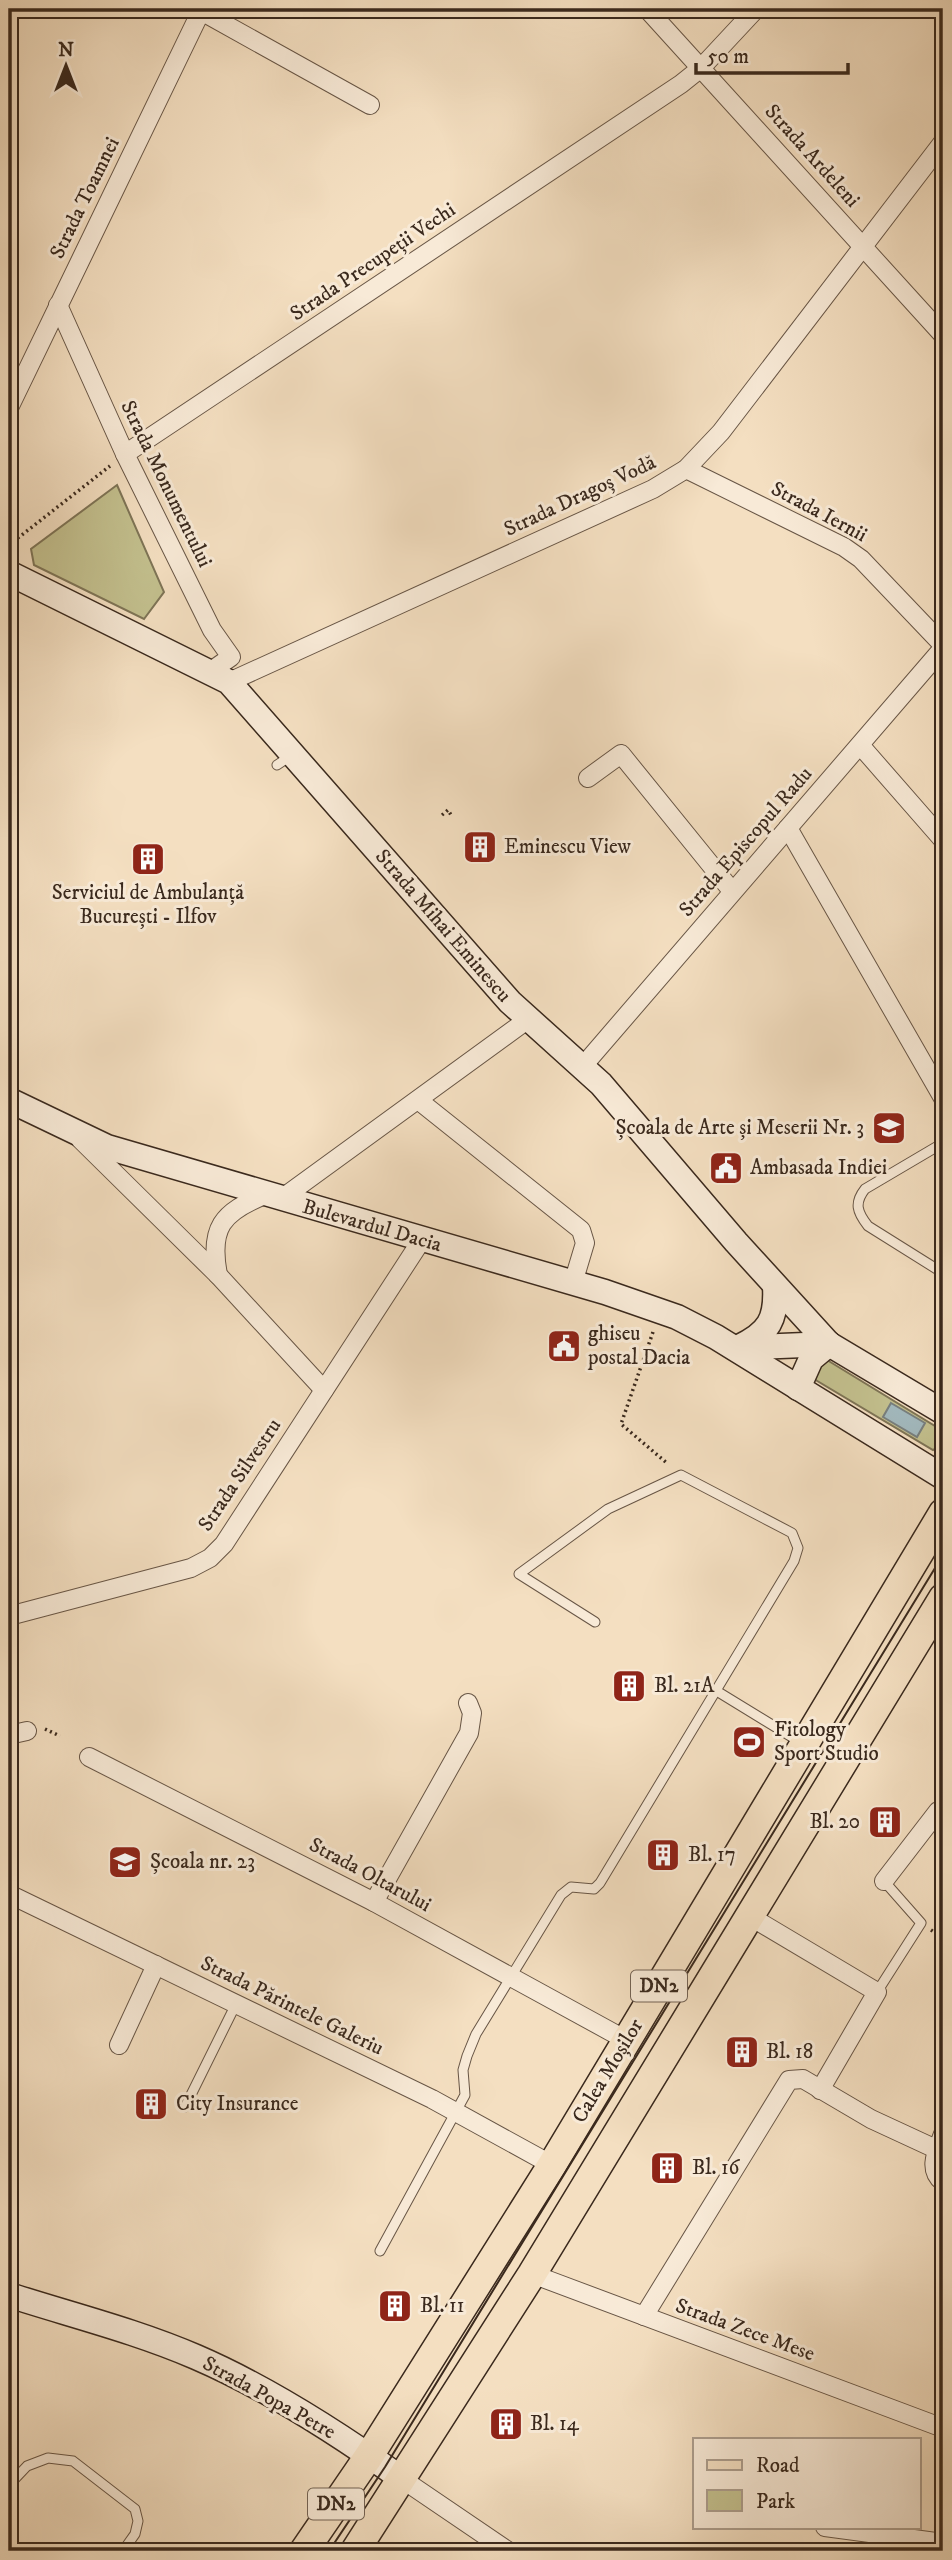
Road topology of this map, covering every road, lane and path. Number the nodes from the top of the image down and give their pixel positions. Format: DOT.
graph roads {
  1 [pos="647,9"];
  2 [pos="755,9"];
  3 [pos="202,10"];
  4 [pos="701,68"];
  5 [pos="370,105"];
  6 [pos="943,142"];
  7 [pos="864,247"];
  8 [pos="58,305"];
  9 [pos="943,335"];
  10 [pos="9,408"];
  11 [pos="125,454"];
  12 [pos="686,469"];
  13 [pos="9,545"];
  14 [pos="9,573"];
  15 [pos="943,646"];
  16 [pos="229,671"];
  17 [pos="860,745"];
  18 [pos="589,778"];
  19 [pos="442,815"];
  20 [pos="451,815"];
  21 [pos="788,828"];
  22 [pos="943,840"];
  23 [pos="732,891"];
  24 [pos="527,1020"];
  25 [pos="583,1066"];
  26 [pos="943,1098"];
  27 [pos="9,1100"];
  28 [pos="418,1100"];
  29 [pos="76,1135"];
  30 [pos="943,1143"];
  31 [pos="273,1197"];
  32 [pos="421,1241"];
  33 [pos="943,1273"];
  34 [pos="218,1275"];
  35 [pos="573,1283"];
  36 [pos="775,1286"];
  37 [pos="660,1310"];
  38 [pos="829,1344"];
  39 [pos="735,1349"];
  40 [pos="798,1388"];
  41 [pos="324,1390"];
  42 [pos="943,1412"];
  43 [pos="681,1475"];
  44 [pos="943,1477"];
  45 [pos="943,1513"];
  46 [pos="943,1598"];
  47 [pos="9,1616"];
  48 [pos="595,1622"];
  49 [pos="715,1690"];
  50 [pos="468,1703"];
  51 [pos="27,1731"];
  52 [pos="9,1735"];
  53 [pos="804,1744"];
  54 [pos="89,1757"];
  55 [pos="943,1809"];
  56 [pos="884,1881"];
  57 [pos="9,1894"];
  58 [pos="374,1902"];
  59 [pos="751,1917"];
  60 [pos="156,1965"];
  61 [pos="511,1976"];
  62 [pos="877,1992"];
  63 [pos="236,2004"];
  64 [pos="626,2040"];
  65 [pos="119,2045"];
  66 [pos="820,2090"];
  67 [pos="185,2108"];
  68 [pos="456,2112"];
  69 [pos="941,2142"];
  70 [pos="552,2165"];
  71 [pos="943,2182"];
  72 [pos="380,2251"];
  73 [pos="532,2274"];
  74 [pos="9,2295"];
  75 [pos="644,2316"];
  76 [pos="943,2428"];
  77 [pos="369,2456"];
  78 [pos="402,2479"];
  79 [pos="9,2485"];
  80 [pos="832,2528"];
  81 [pos="943,2543"];
  82 [pos="485,2545"];
  83 [pos="123,2551"];
  84 [pos="304,2551"];
  85 [pos="355,2551"];
  86 [pos="508,2551"];
  1 -- 4 [label="street, Strada Ardeleni"];
  2 -- 4 [label="street, Strada Precupeții Vechi"];
  3 -- 5 [label="street"];
  3 -- 8 [label="street, Strada Toamnei"];
  4 -- 7 [label="street, Strada Ardeleni"];
  4 -- 11 [label="street, Strada Precupeții Vechi"];
  6 -- 7 [label="street, Strada Dragoș Vodă"];
  7 -- 9 [label="street, Strada Ardeleni"];
  7 -- 12 [label="street, Strada Dragoș Vodă"];
  8 -- 10 [label="street, Strada Toamnei"];
  8 -- 11 [label="street, Strada Monumentului"];
  11 -- 13 [label="path"];
  11 -- 16 [label="street, Strada Monumentului"];
  12 -- 15 [label="street, Strada Iernii"];
  12 -- 16 [label="street, Strada Dragoș Vodă"];
  14 -- 16 [label="main road, Strada Mihai Eminescu"];
  15 -- 17 [label="street, Strada Episcopul Radu"];
  16 -- 24 [label="main road, Strada Mihai Eminescu"];
  17 -- 21 [label="street, Strada Episcopul Radu"];
  17 -- 22 [label="street"];
  18 -- 23 [label="street"];
  19 -- 20 [label="path"];
  21 -- 23 [label="street, Strada Episcopul Radu"];
  21 -- 26 [label="street"];
  23 -- 25 [label="street, Strada Episcopul Radu"];
  24 -- 25 [label="main road, Strada Mihai Eminescu"];
  24 -- 28 [label="street"];
  25 -- 36 [label="main road, Strada Mihai Eminescu"];
  27 -- 29 [label="main road, Bulevardul Dacia"];
  28 -- 31 [label="street"];
  28 -- 35 [label="street"];
  29 -- 31 [label="main road, Bulevardul Dacia"];
  29 -- 34 [label="street"];
  30 -- 33 [label="lane"];
  31 -- 32 [label="main road, Bulevardul Dacia"];
  31 -- 34 [label="street"];
  32 -- 35 [label="main road, Bulevardul Dacia"];
  32 -- 41 [label="street, Strada Silvestru"];
  34 -- 41 [label="street"];
  35 -- 37 [label="main road, Bulevardul Dacia"];
  36 -- 38 [label="main road, Strada Mihai Eminescu"];
  36 -- 39 [label="main road"];
  37 -- 39 [label="main road, Bulevardul Dacia"];
  37 -- 43 [label="path"];
  38 -- 39 [label="main road"];
  38 -- 40 [label="main road"];
  38 -- 42 [label="main road"];
  39 -- 40 [label="main road, Bulevardul Dacia"];
  40 -- 44 [label="main road, Bulevardul Dacia"];
  41 -- 47 [label="street, Strada Silvestru"];
  43 -- 48 [label="lane"];
  43 -- 49 [label="lane"];
  45 -- 53 [label="main road, Calea Moșilor / DN2"];
  46 -- 59 [label="main road, Calea Moșilor / DN2"];
  49 -- 53 [label="lane"];
  49 -- 61 [label="lane"];
  50 -- 58 [label="street"];
  51 -- 52 [label="street"];
  53 -- 64 [label="main road, Calea Moșilor / DN2"];
  54 -- 58 [label="street, Strada Oltarului"];
  55 -- 56 [label="street"];
  56 -- 62 [label="lane"];
  57 -- 60 [label="street, Strada Părintele Galeriu"];
  58 -- 61 [label="street, Strada Oltarului"];
  59 -- 62 [label="street"];
  59 -- 73 [label="main road, Calea Moșilor / DN2"];
  60 -- 63 [label="street, Strada Părintele Galeriu"];
  60 -- 65 [label="street"];
  61 -- 64 [label="street, Strada Oltarului"];
  61 -- 68 [label="lane"];
  62 -- 66 [label="street"];
  63 -- 67 [label="lane"];
  63 -- 68 [label="street, Strada Părintele Galeriu"];
  64 -- 70 [label="main road, Calea Moșilor / DN2"];
  66 -- 69 [label="street"];
  66 -- 75 [label="street"];
  68 -- 70 [label="street, Strada Părintele Galeriu"];
  68 -- 72 [label="lane"];
  69 -- 71 [label="street"];
  70 -- 77 [label="main road, Calea Moșilor / DN2"];
  73 -- 75 [label="street, Strada Zece Mese"];
  73 -- 78 [label="main road, Calea Moșilor / DN2"];
  74 -- 77 [label="main road, Strada Popa Petre"];
  75 -- 76 [label="street, Strada Zece Mese"];
  77 -- 78 [label="main road, Strada Popa Petre"];
  77 -- 84 [label="main road, Calea Moșilor / DN2"];
  78 -- 82 [label="street"];
  78 -- 85 [label="main road, Calea Moșilor / DN2"];
  79 -- 83 [label="lane"];
  80 -- 81 [label="street"];
  82 -- 86 [label="street"];
}
